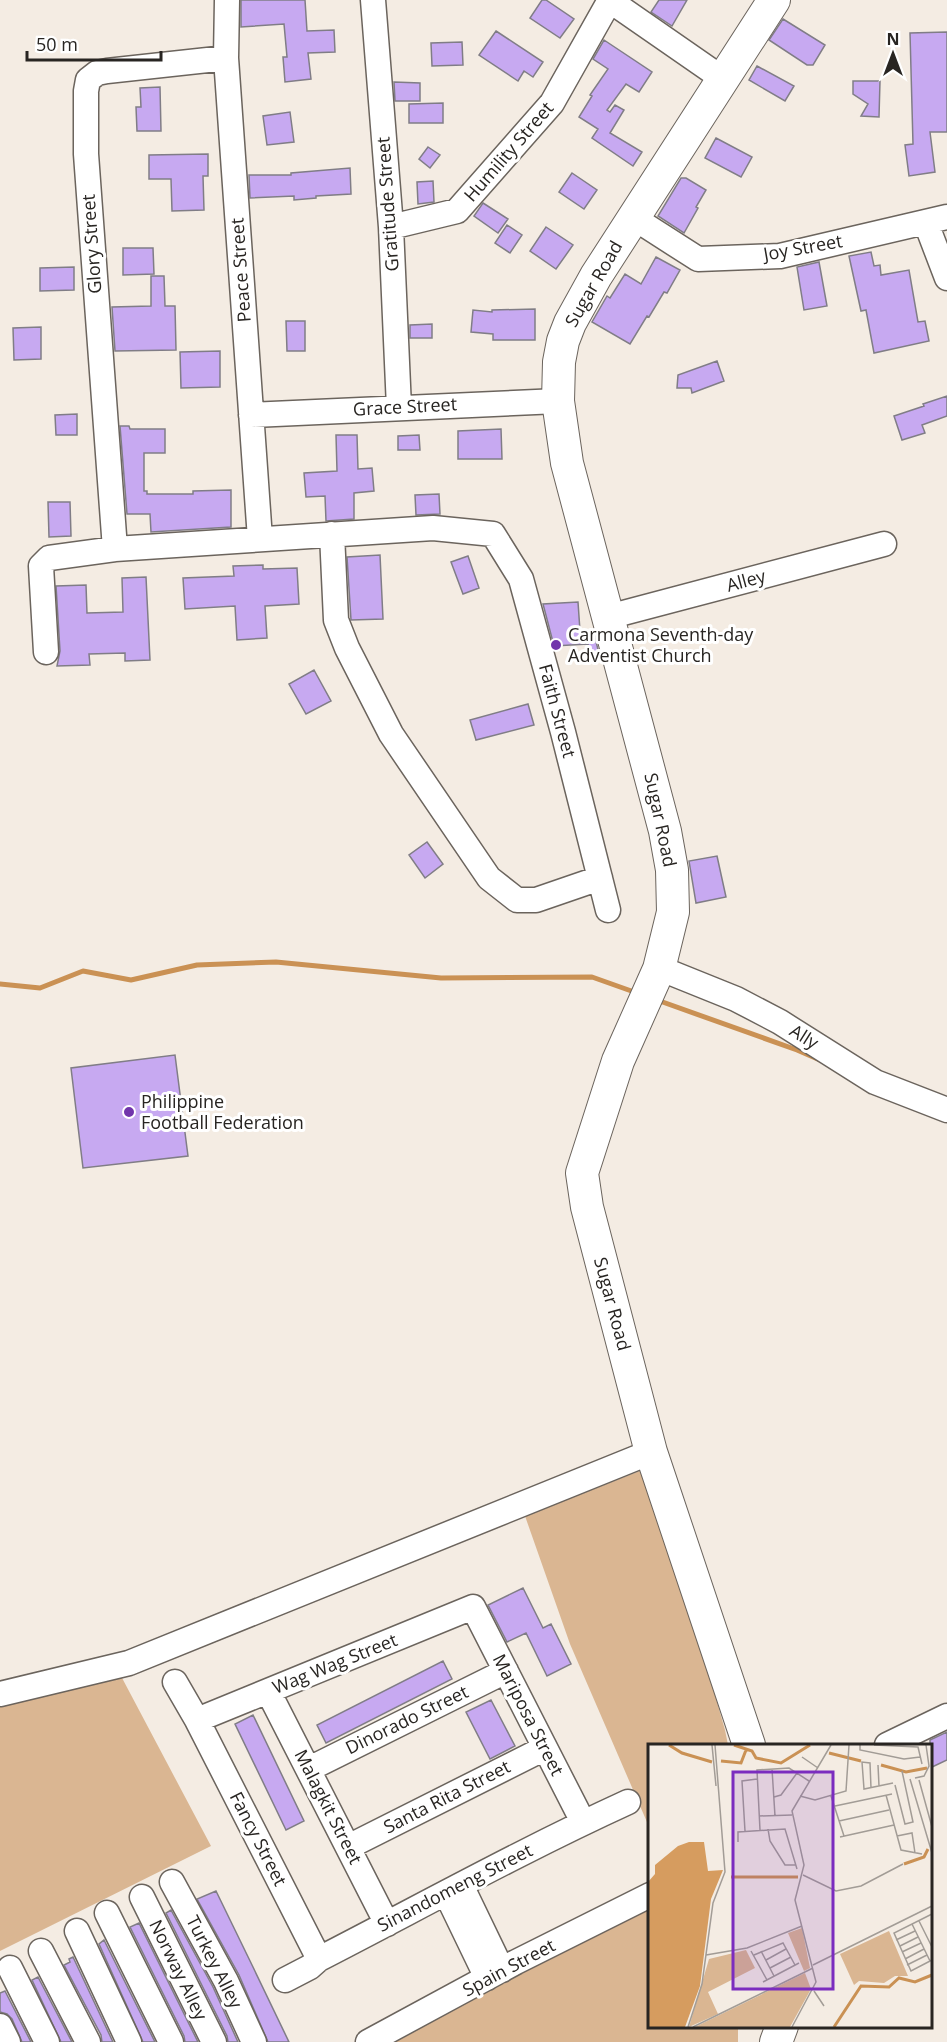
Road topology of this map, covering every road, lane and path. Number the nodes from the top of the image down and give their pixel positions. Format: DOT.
graph roads {
  1 [pos="227,0"];
  2 [pos="373,0"];
  3 [pos="609,0"];
  4 [pos="774,0"];
  5 [pos="226,58"];
  6 [pos="723,79"];
  7 [pos="634,218"];
  8 [pos="936,220"];
  9 [pos="391,227"];
  10 [pos="947,278"];
  11 [pos="558,401"];
  12 [pos="399,408"];
  13 [pos="251,415"];
  14 [pos="332,534"];
  15 [pos="260,540"];
  16 [pos="884,544"];
  17 [pos="115,549"];
  18 [pos="608,617"];
  19 [pos="46,652"];
  20 [pos="600,878"];
  21 [pos="608,910"];
  22 [pos="659,968"];
  23 [pos="947,1110"];
  24 [pos="651,1452"];
  25 [pos="473,1607"];
  26 [pos="506,1671"];
  27 [pos="175,1682"];
  28 [pos="268,1691"];
  29 [pos="0,1694"];
  30 [pos="947,1716"];
  31 [pos="197,1720"];
  32 [pos="749,1744"];
  33 [pos="889,1744"];
  34 [pos="545,1748"];
  35 [pos="309,1769"];
  36 [pos="628,1802"];
  37 [pos="583,1822"];
  38 [pos="348,1847"];
  39 [pos="172,1882"];
  40 [pos="454,1889"];
  41 [pos="648,1896"];
  42 [pos="142,1897"];
  43 [pos="107,1913"];
  44 [pos="387,1924"];
  45 [pos="76,1931"];
  46 [pos="41,1951"];
  47 [pos="319,1959"];
  48 [pos="490,1964"];
  49 [pos="10,1968"];
  50 [pos="285,1980"];
  51 [pos="0,2026"];
  52 [pos="781,2027"];
  53 [pos="8,2042"];
  54 [pos="47,2042"];
  55 [pos="88,2042"];
  56 [pos="129,2042"];
  57 [pos="171,2042"];
  58 [pos="213,2042"];
  59 [pos="254,2042"];
  60 [pos="368,2042"];
  61 [pos="776,2042"];
  1 -- 5 [label="street, Peace Street"];
  2 -- 9 [label="street, Gratitude Street"];
  3 -- 6 [label="street"];
  3 -- 9 [label="street, Humility Street"];
  4 -- 6 [label="main road, Sugar Road"];
  5 -- 13 [label="street, Peace Street"];
  5 -- 17 [label="street, Glory Street"];
  6 -- 7 [label="main road, Sugar Road"];
  7 -- 8 [label="street, Joy Street"];
  7 -- 11 [label="main road, Sugar Road"];
  8 -- 10 [label="street"];
  9 -- 12 [label="street, Gratitude Street"];
  11 -- 12 [label="street, Grace Street"];
  11 -- 18 [label="main road, Sugar Road"];
  12 -- 13 [label="street, Grace Street"];
  13 -- 15 [label="street, Peace Street"];
  14 -- 15 [label="street, Faith Street"];
  14 -- 20 [label="street"];
  14 -- 20 [label="street, Faith Street"];
  15 -- 17 [label="street, Faith Street"];
  16 -- 18 [label="street, Alley"];
  17 -- 19 [label="street, Faith Street"];
  18 -- 22 [label="main road, Sugar Road"];
  20 -- 21 [label="street, Faith Street"];
  22 -- 23 [label="street, Ally"];
  22 -- 24 [label="main road, Sugar Road"];
  24 -- 29 [label="street"];
  24 -- 32 [label="main road, Sugar Road"];
  25 -- 26 [label="street, Mariposa Street"];
  25 -- 28 [label="street, Wag Wag Street"];
  26 -- 34 [label="street, Mariposa Street"];
  26 -- 35 [label="street, Dinorado Street"];
  27 -- 31 [label="street, Fancy Street"];
  28 -- 31 [label="street, Wag Wag Street"];
  28 -- 35 [label="street, Malagkit Street"];
  30 -- 33 [label="street"];
  31 -- 47 [label="street, Fancy Street"];
  34 -- 37 [label="street, Mariposa Street"];
  34 -- 38 [label="street, Santa Rita Street"];
  35 -- 38 [label="street, Malagkit Street"];
  36 -- 37 [label="street, Sinandomeng Street"];
  37 -- 40 [label="street, Sinandomeng Street"];
  38 -- 44 [label="street, Malagkit Street"];
  39 -- 59 [label="street, Turkey Alley"];
  40 -- 44 [label="street, Sinandomeng Street"];
  40 -- 48 [label="street"];
  41 -- 48 [label="street, Spain Street"];
  42 -- 58 [label="street, Norway Alley"];
  43 -- 57 [label="street"];
  44 -- 47 [label="street, Sinandomeng Street"];
  45 -- 56 [label="street"];
  46 -- 55 [label="street"];
  47 -- 50 [label="street, Sinandomeng Street"];
  48 -- 60 [label="street, Spain Street"];
  49 -- 54 [label="street"];
  51 -- 53 [label="street"];
  52 -- 61 [label="main road"];
}
